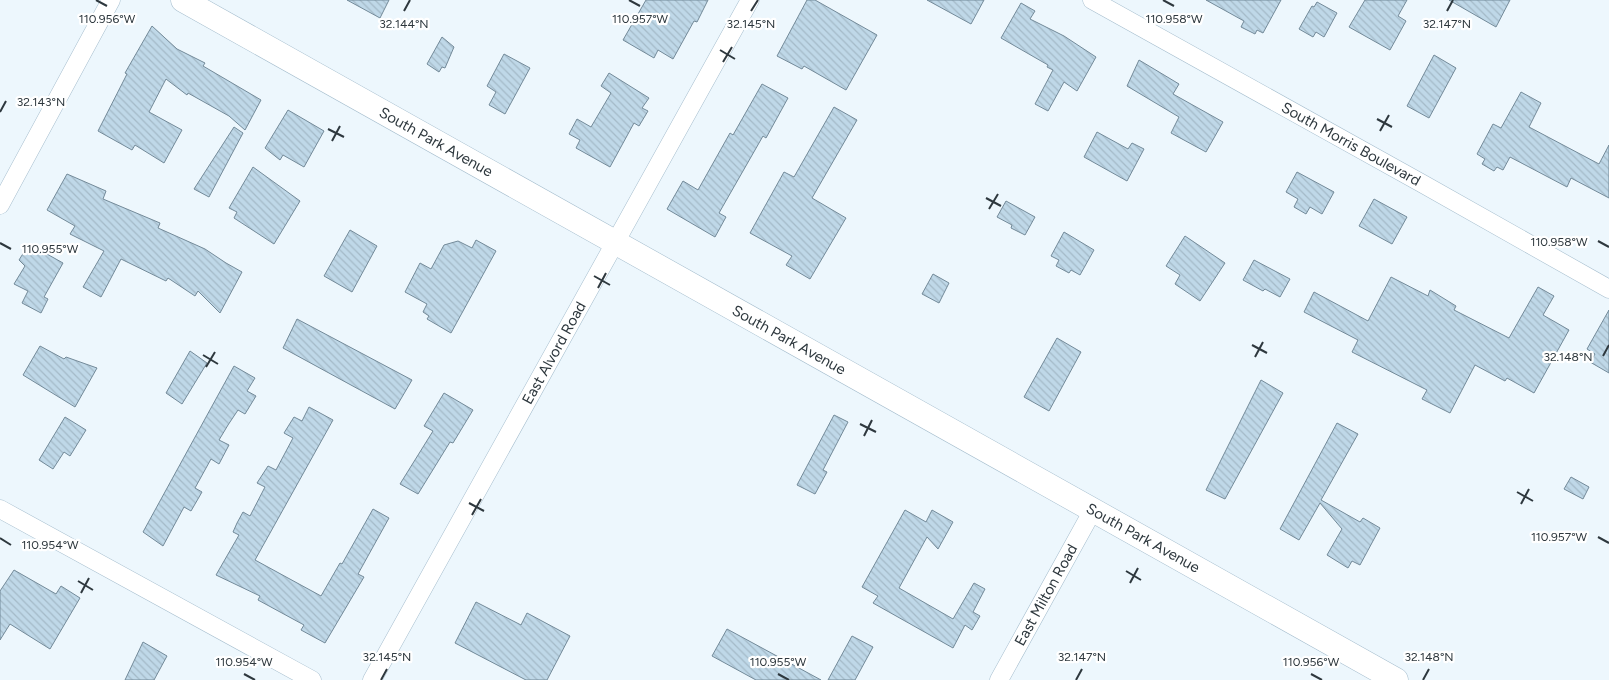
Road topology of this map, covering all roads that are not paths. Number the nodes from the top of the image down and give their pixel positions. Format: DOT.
graph roads {
  1 [pos="111,0"];
  2 [pos="183,0"];
  3 [pos="750,0"];
  4 [pos="1092,0"];
  5 [pos="0,205"];
  6 [pos="615,243"];
  7 [pos="1609,289"];
  8 [pos="0,509"];
  9 [pos="1093,510"];
  10 [pos="312,680"];
  11 [pos="372,680"];
  12 [pos="999,680"];
  13 [pos="1396,680"];
  1 -- 5 [label="street"];
  2 -- 6 [label="main road, South Park Avenue"];
  3 -- 6 [label="street, East Alvord Road"];
  4 -- 7 [label="street, South Morris Boulevard"];
  6 -- 9 [label="main road, South Park Avenue"];
  6 -- 11 [label="street, East Alvord Road"];
  8 -- 10 [label="street"];
  9 -- 12 [label="street, East Milton Road"];
  9 -- 13 [label="main road, South Park Avenue"];
}
